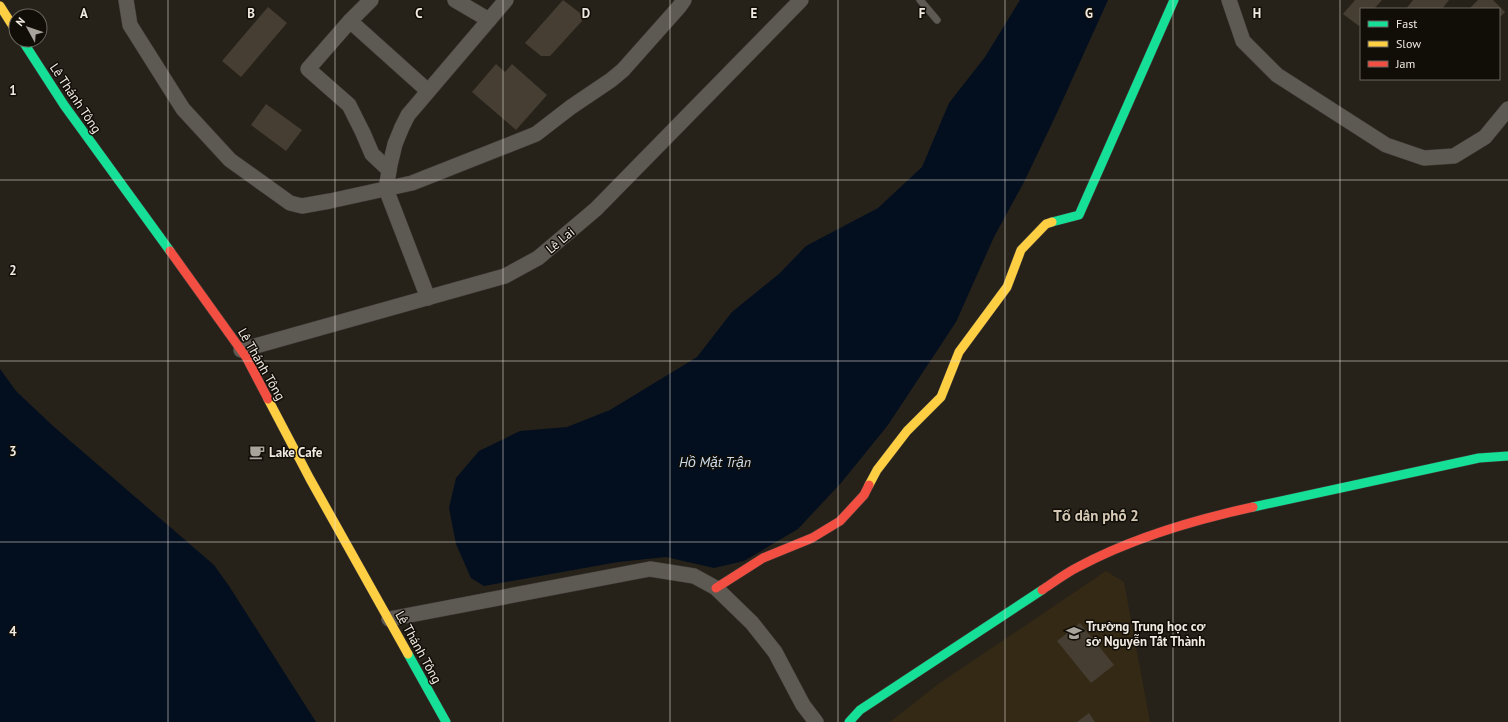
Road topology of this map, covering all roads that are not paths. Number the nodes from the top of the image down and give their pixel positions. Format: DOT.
graph roads {
  1 [pos="126,0"];
  2 [pos="371,0"];
  3 [pos="455,0"];
  4 [pos="506,0"];
  5 [pos="684,0"];
  6 [pos="801,0"];
  7 [pos="920,0"];
  8 [pos="1174,0"];
  9 [pos="1229,0"];
  10 [pos="0,6"];
  11 [pos="8,18"];
  12 [pos="489,20"];
  13 [pos="937,20"];
  14 [pos="350,21"];
  15 [pos="27,48"];
  16 [pos="428,90"];
  17 [pos="1508,109"];
  18 [pos="389,170"];
  19 [pos="386,189"];
  20 [pos="428,298"];
  21 [pos="241,350"];
  22 [pos="1508,456"];
  23 [pos="716,588"];
  24 [pos="389,619"];
  25 [pos="446,722"];
  26 [pos="816,722"];
  27 [pos="849,722"];
  1 -- 19 [label="street"];
  2 -- 14 [label="street"];
  3 -- 12 [label="street"];
  4 -- 12 [label="street"];
  5 -- 19 [label="street"];
  6 -- 20 [label="street, Lê Lai"];
  7 -- 13 [label="lane"];
  8 -- 23 [label="street"];
  9 -- 17 [label="street"];
  10 -- 11 [label="street"];
  12 -- 16 [label="street"];
  14 -- 16 [label="street"];
  14 -- 18 [label="street"];
  15 -- 21 [label="street, Lê Thánh Tông"];
  16 -- 18 [label="street"];
  18 -- 19 [label="street"];
  19 -- 20 [label="street"];
  20 -- 21 [label="street, Lê Lai"];
  21 -- 24 [label="street, Lê Thánh Tông"];
  22 -- 27 [label="street"];
  23 -- 24 [label="street"];
  23 -- 26 [label="street"];
  24 -- 25 [label="street, Lê Thánh Tông"];
}
